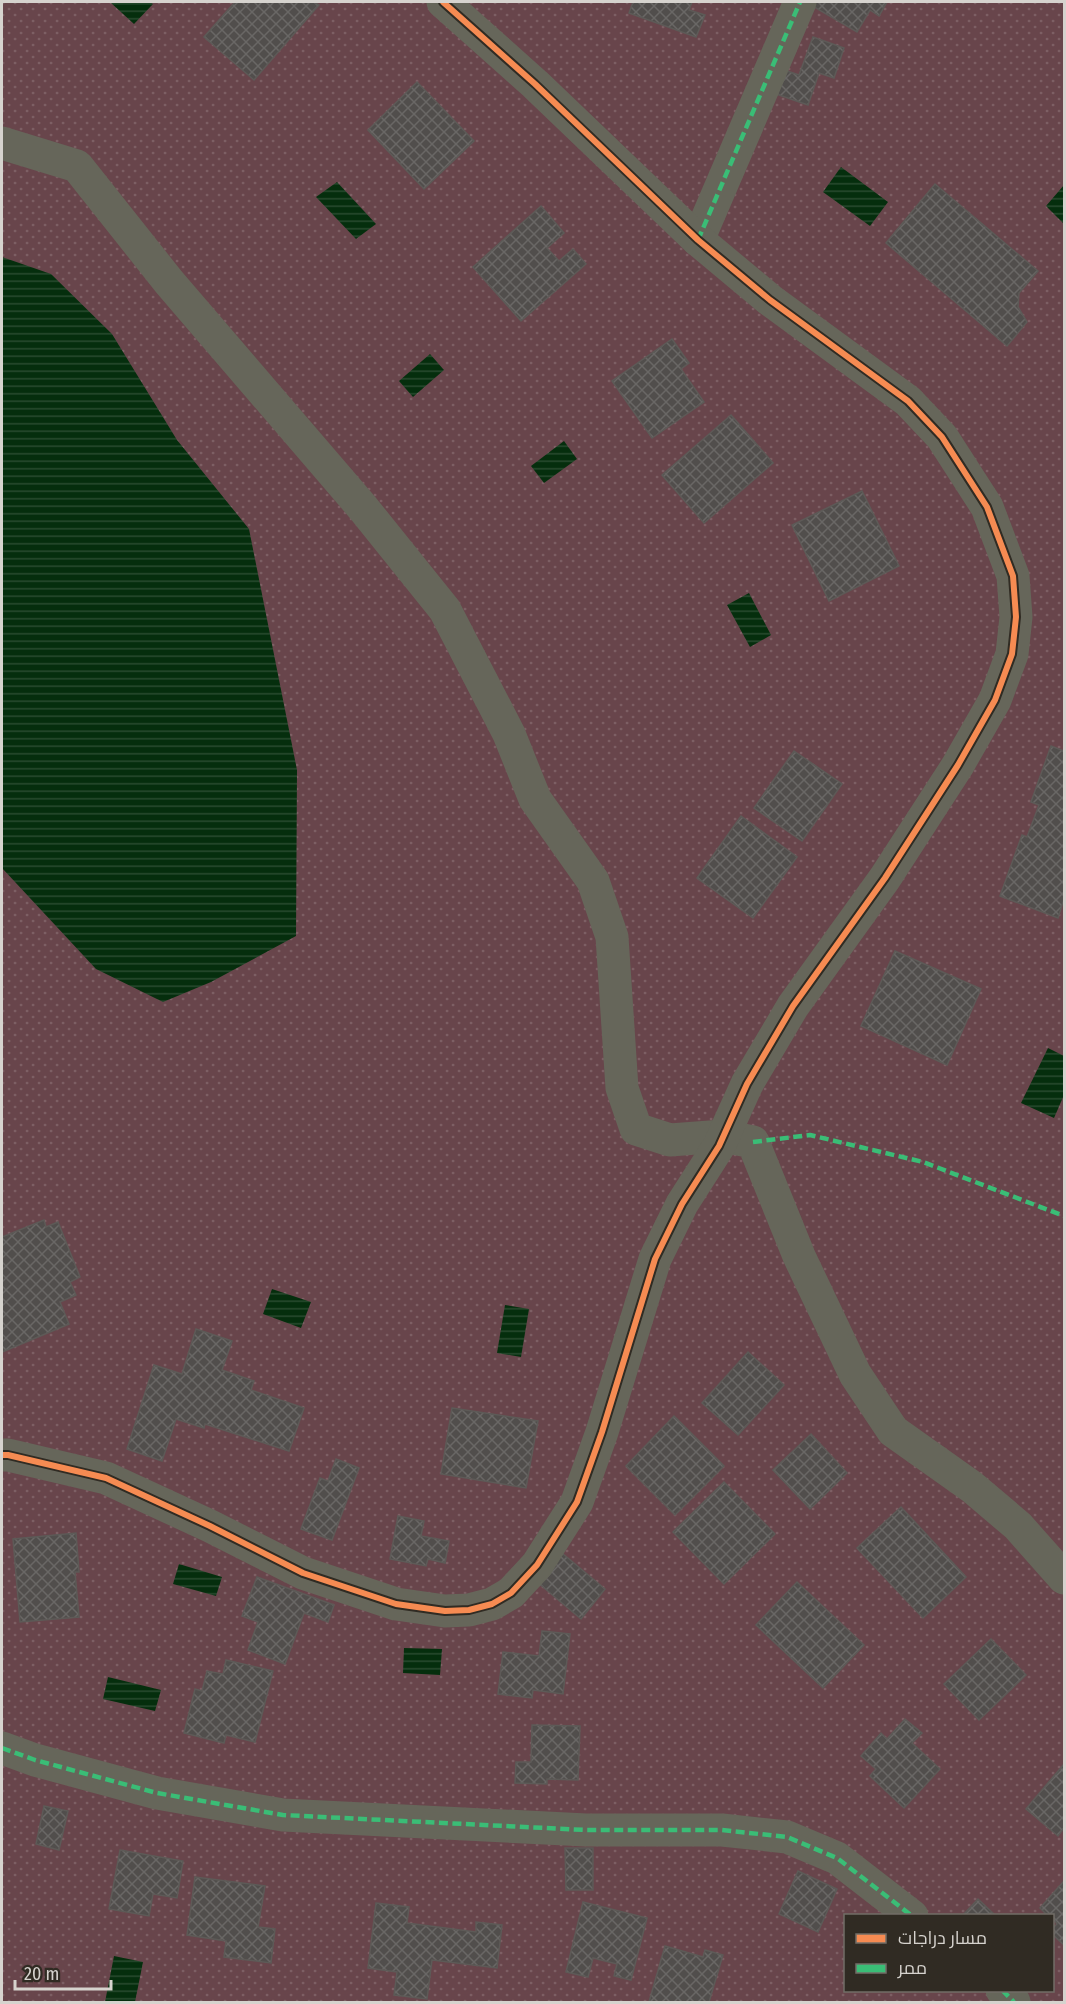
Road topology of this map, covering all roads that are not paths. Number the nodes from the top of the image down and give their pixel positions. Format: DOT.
graph roads {
  1 [pos="443,2"];
  2 [pos="800,2"];
  3 [pos="2,143"];
  4 [pos="698,240"];
  5 [pos="723,1136"];
  6 [pos="2,1455"];
  7 [pos="1065,1578"];
  8 [pos="2,1748"];
  9 [pos="909,1914"];
  1 -- 4 [label="street"];
  2 -- 4 [label="street"];
  3 -- 5 [label="street"];
  4 -- 5 [label="street"];
  5 -- 6 [label="street"];
  5 -- 7 [label="street"];
  8 -- 9 [label="street"];
}
